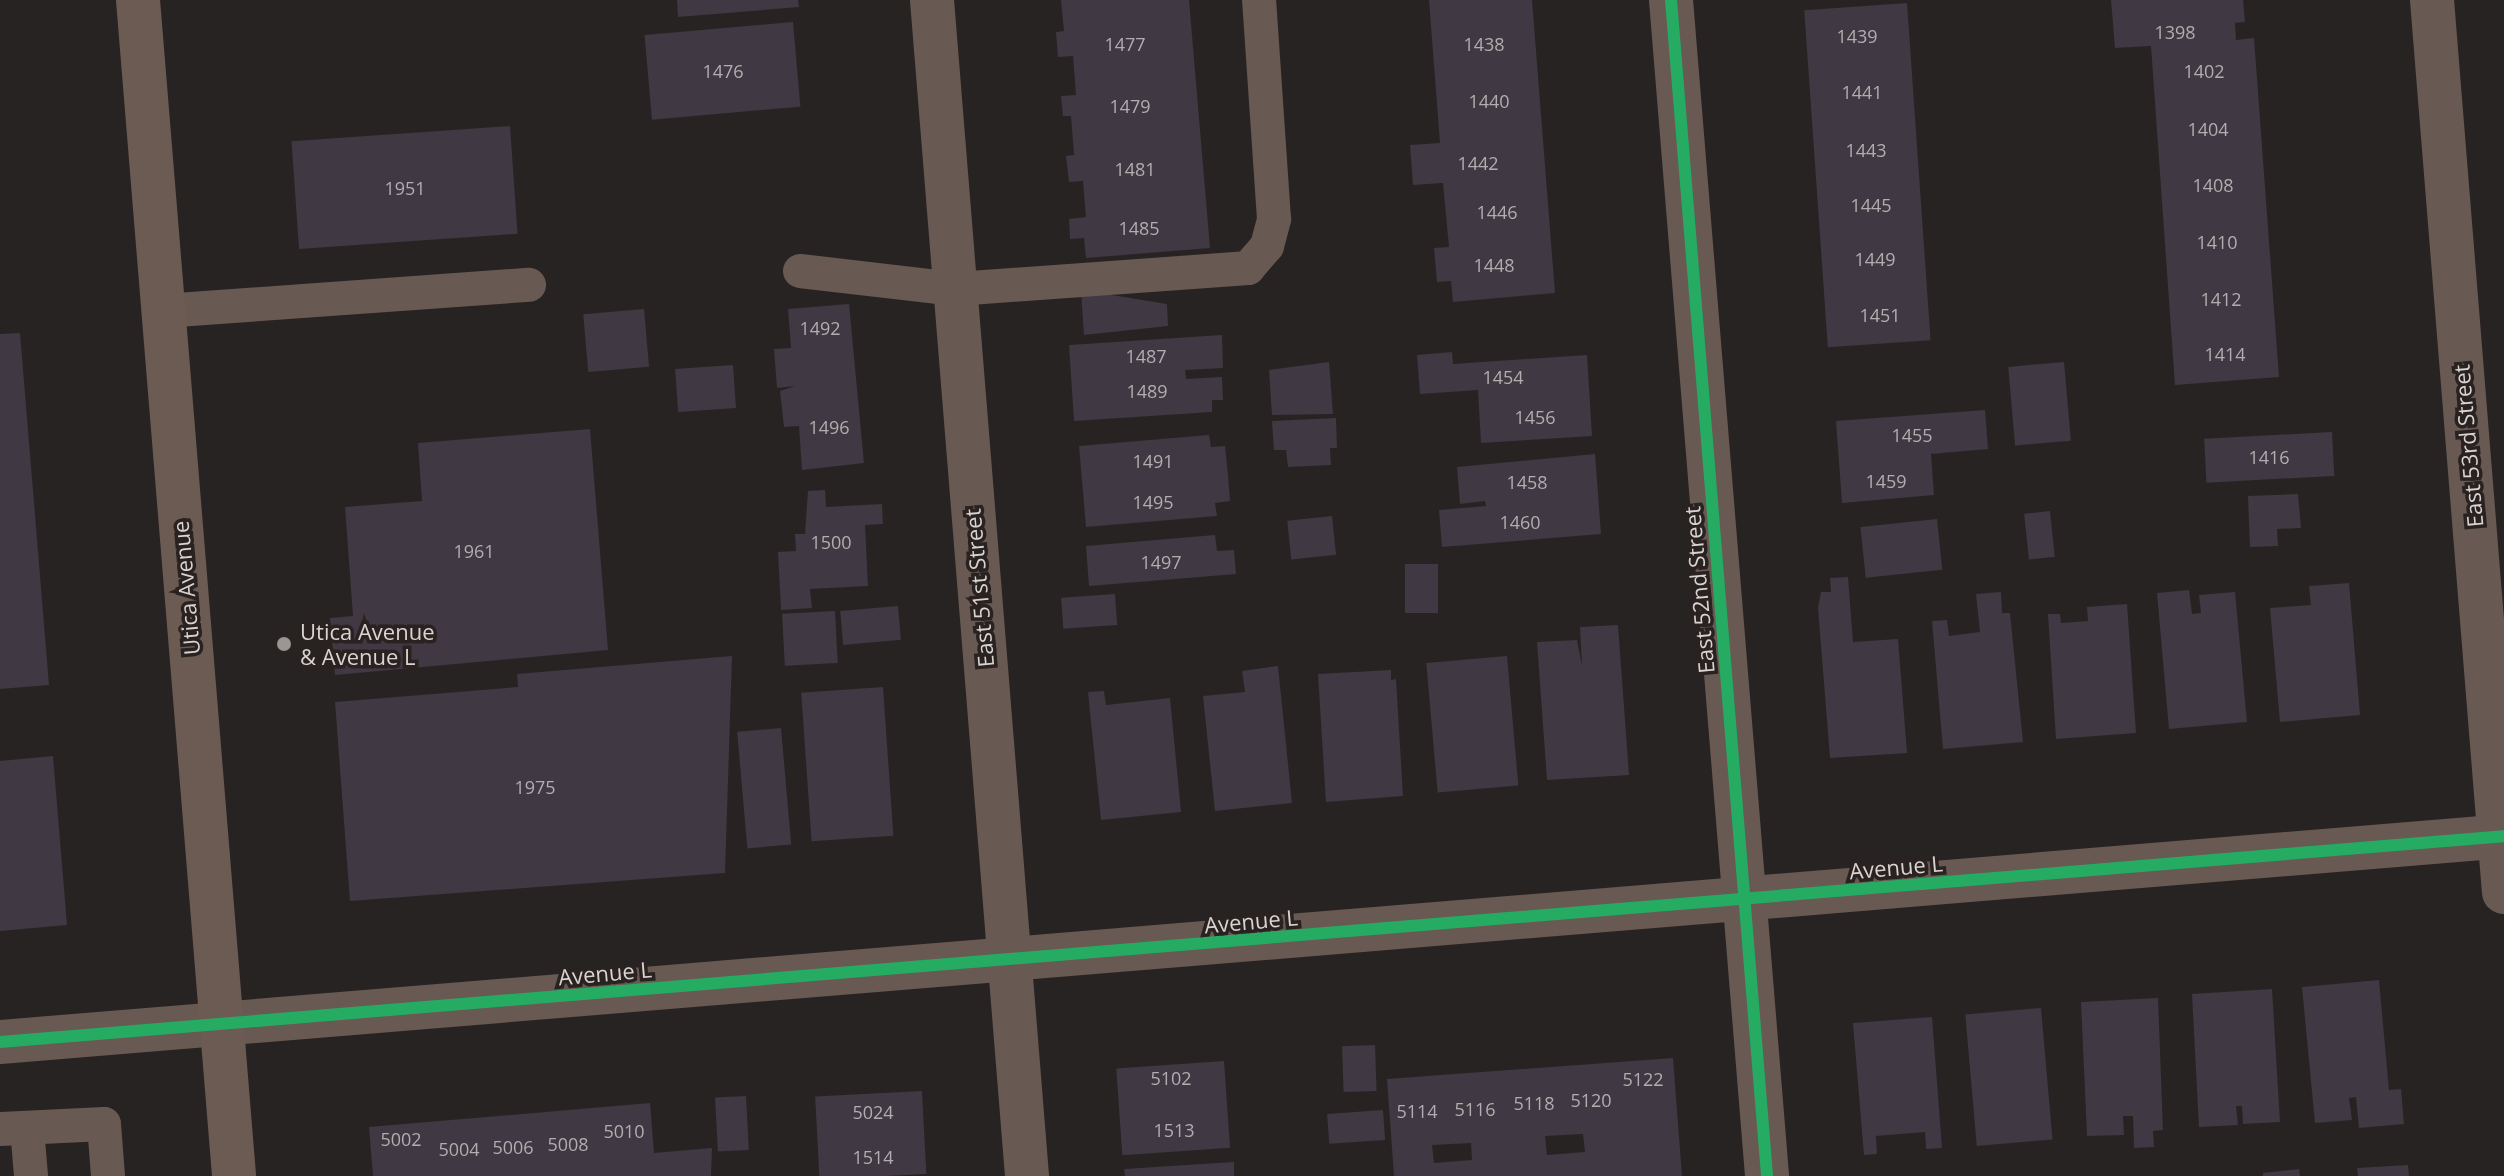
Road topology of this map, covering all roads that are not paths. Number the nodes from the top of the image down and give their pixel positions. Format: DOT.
graph roads {
  1 [pos="138,0"];
  2 [pos="932,0"];
  3 [pos="1259,0"];
  4 [pos="1671,0"];
  5 [pos="2432,0"];
  6 [pos="800,271"];
  7 [pos="529,285"];
  8 [pos="956,289"];
  9 [pos="163,311"];
  10 [pos="2502,836"];
  11 [pos="2504,892"];
  12 [pos="1744,900"];
  13 [pos="1010,961"];
  14 [pos="222,1023"];
  15 [pos="0,1042"];
  16 [pos="13,1129"];
  17 [pos="31,1176"];
  18 [pos="108,1176"];
  19 [pos="234,1176"];
  20 [pos="1027,1176"];
  21 [pos="1767,1176"];
  1 -- 9 [label="main road, Utica Avenue"];
  2 -- 8 [label="street, East 51st Street"];
  3 -- 8 [label="lane"];
  4 -- 12 [label="street, East 52nd Street"];
  5 -- 10 [label="street, East 53rd Street"];
  6 -- 8 [label="lane"];
  7 -- 9 [label="lane"];
  8 -- 13 [label="street, East 51st Street"];
  9 -- 14 [label="main road, Utica Avenue"];
  10 -- 11 [label="street, East 53rd Street"];
  10 -- 12 [label="street, Avenue L"];
  12 -- 13 [label="street, Avenue L"];
  12 -- 21 [label="street, East 52nd Street"];
  13 -- 14 [label="street, Avenue L"];
  13 -- 20 [label="street, East 51st Street"];
  14 -- 15 [label="street, Avenue L"];
  14 -- 19 [label="main road, Utica Avenue"];
  16 -- 17 [label="lane"];
  16 -- 18 [label="lane"];
}
